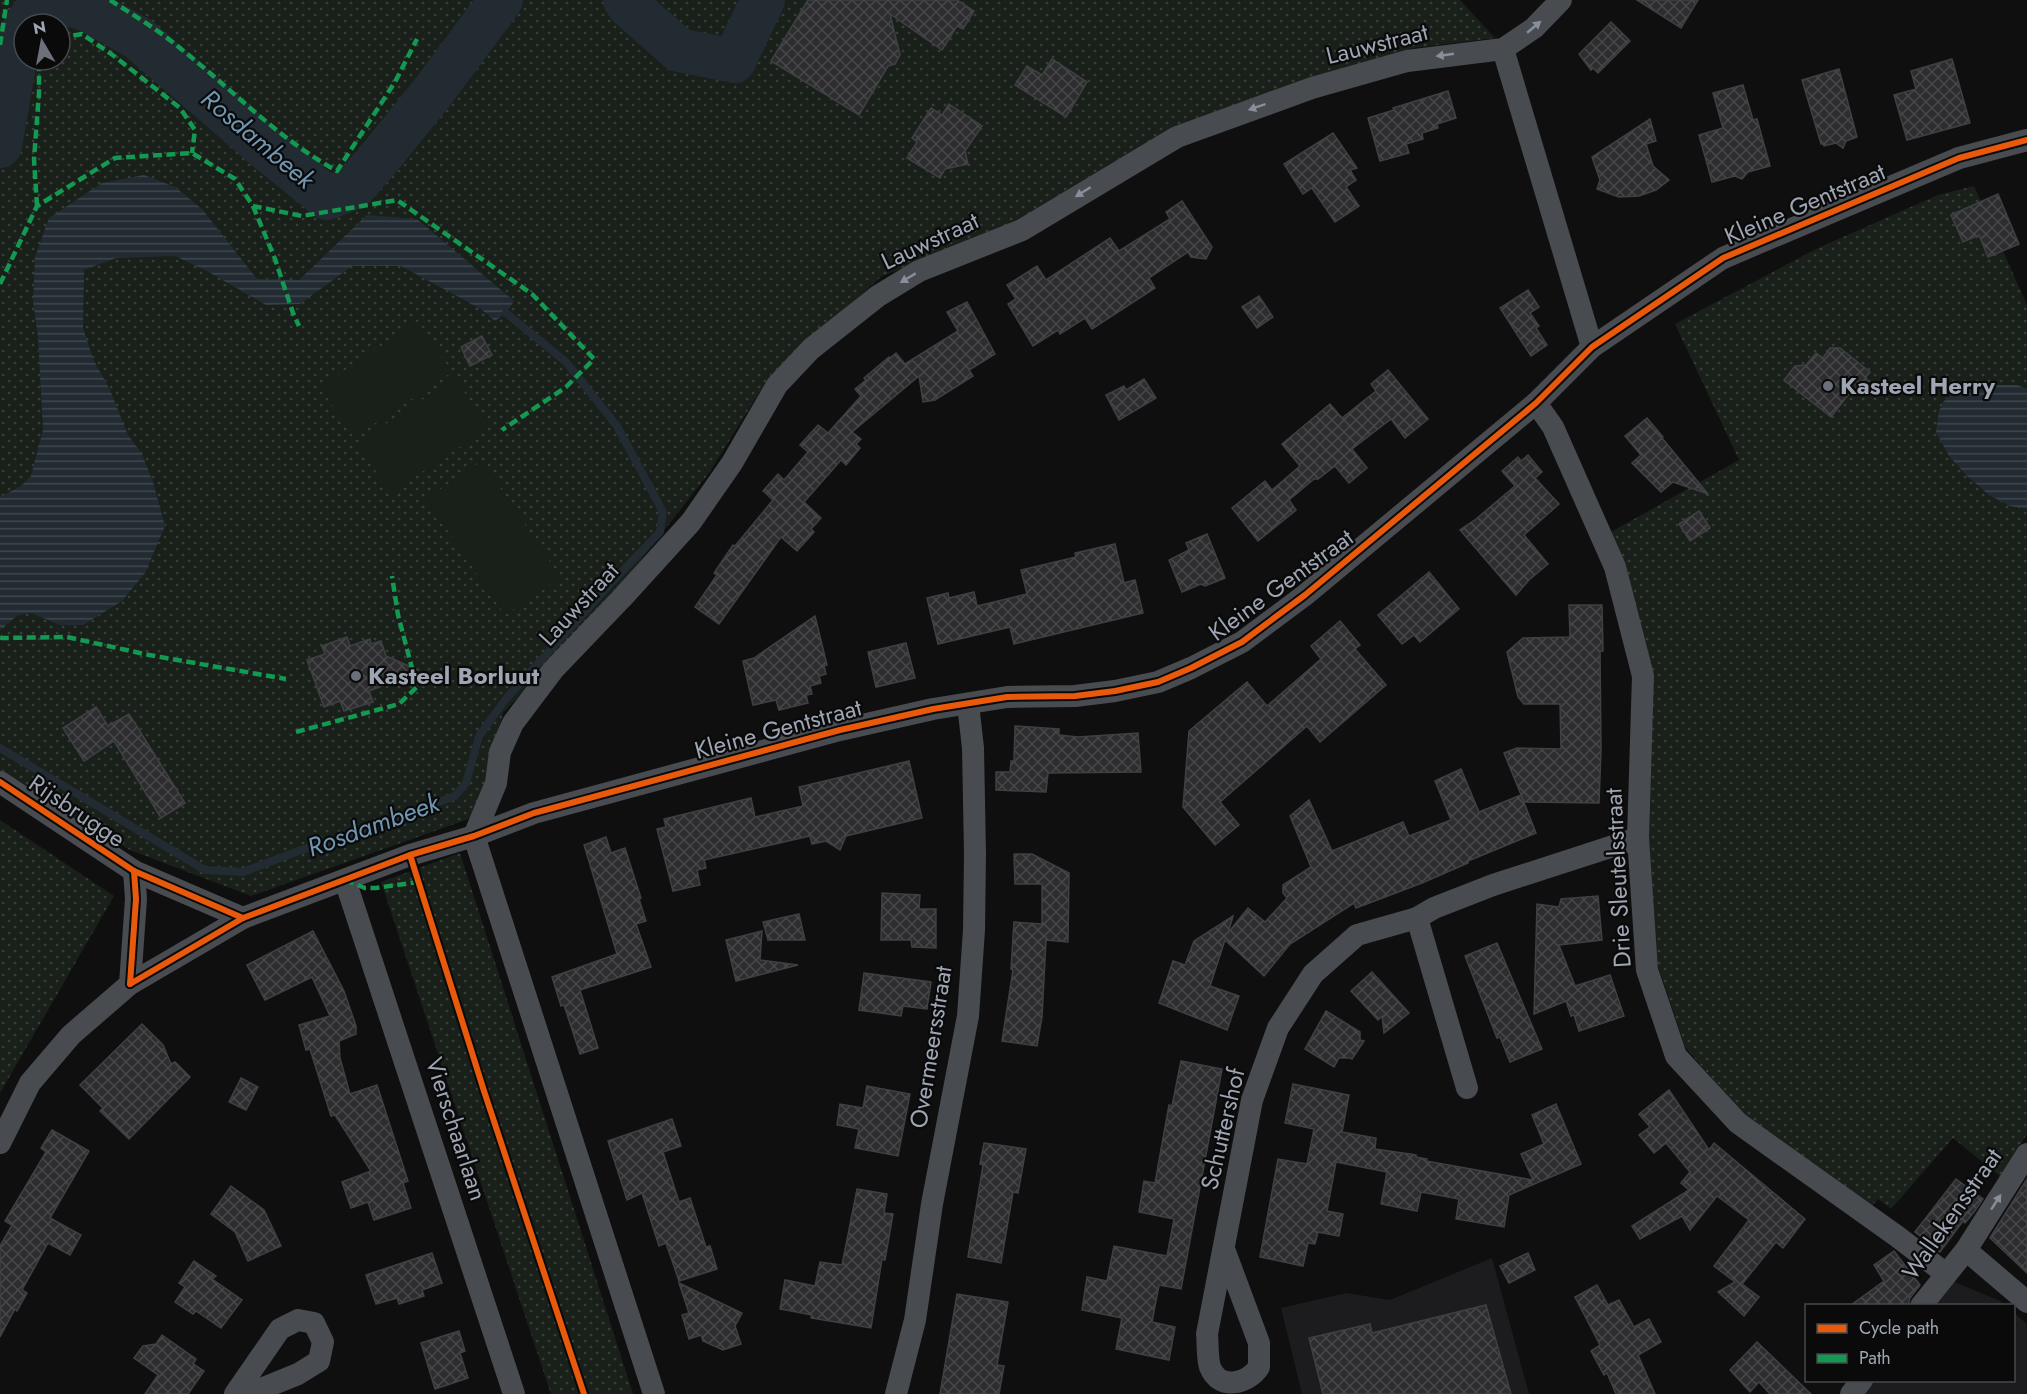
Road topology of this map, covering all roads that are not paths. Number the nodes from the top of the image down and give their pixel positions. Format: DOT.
graph roads {
  1 [pos="1561,0"];
  2 [pos="1503,49"];
  3 [pos="2027,140"];
  4 [pos="1592,347"];
  5 [pos="1536,404"];
  6 [pos="968,704"];
  7 [pos="0,782"];
  8 [pos="474,836"];
  9 [pos="1638,838"];
  10 [pos="134,871"];
  11 [pos="345,880"];
  12 [pos="243,918"];
  13 [pos="1417,918"];
  14 [pos="130,984"];
  15 [pos="1467,1088"];
  16 [pos="0,1143"];
  17 [pos="2027,1154"];
  18 [pos="1224,1249"];
  19 [pos="1966,1250"];
  20 [pos="1946,1274"];
  21 [pos="2027,1302"];
  22 [pos="1922,1304"];
  23 [pos="1860,1382"];
  24 [pos="235,1394"];
  25 [pos="249,1394"];
  26 [pos="514,1394"];
  27 [pos="654,1394"];
  28 [pos="896,1394"];
  29 [pos="1851,1394"];
  2 -- 1 [label="street, Lauwstraat, one-way"];
  2 -- 4 [label="street"];
  2 -- 8 [label="street, Lauwstraat, one-way"];
  3 -- 4 [label="street, Kleine Gentstraat"];
  4 -- 5 [label="street, Kleine Gentstraat"];
  5 -- 6 [label="street, Kleine Gentstraat"];
  5 -- 9 [label="street, Drie Sleutelsstraat"];
  6 -- 8 [label="street, Kleine Gentstraat"];
  6 -- 28 [label="street, Overmeersstraat"];
  7 -- 10 [label="street, Rijsbrugge"];
  8 -- 11 [label="street, Kleine Gentstraat"];
  8 -- 27 [label="street"];
  9 -- 13 [label="street, Schuttershof"];
  9 -- 20 [label="street, Drie Sleutelsstraat"];
  10 -- 12 [label="street, Rijsbrugge"];
  10 -- 14 [label="street, Rijsbrugge"];
  11 -- 12 [label="street, Kleine Gentstraat"];
  11 -- 26 [label="street, Vierschaarlaan"];
  12 -- 14 [label="street, Kleine Gentstraat"];
  13 -- 15 [label="street"];
  13 -- 18 [label="street, Schuttershof"];
  14 -- 16 [label="street, Kleine Gentstraat"];
  19 -- 17 [label="street, Wallekensstraat, one-way"];
  18 -- 18 [label="street, Schuttershof"];
  19 -- 20 [label="street, Wallekensstraat"];
  19 -- 21 [label="street"];
  20 -- 22 [label="street, Wallekensstraat"];
  23 -- 29 [label="street"];
  24 -- 25 [label="street"];
}
